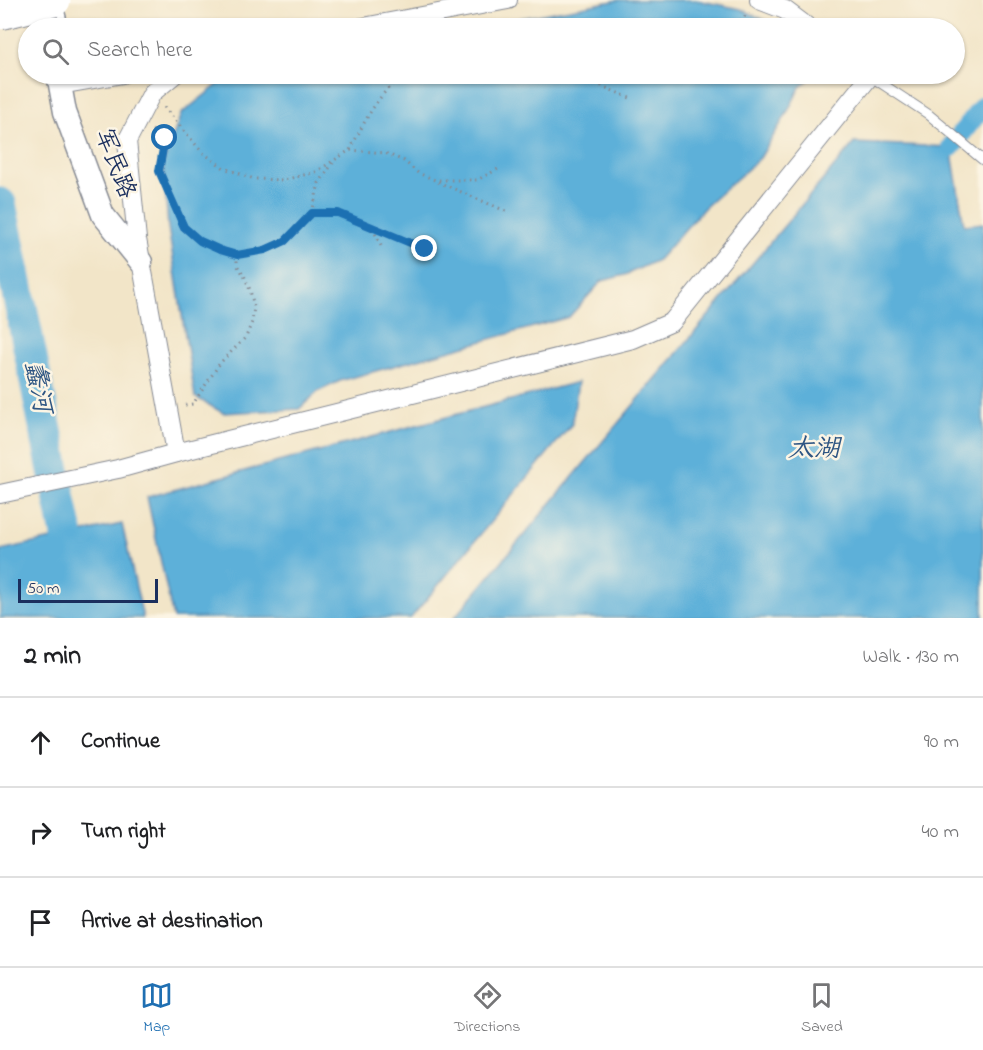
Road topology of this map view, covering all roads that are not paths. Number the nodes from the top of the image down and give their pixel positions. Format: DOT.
graph roads {
  1 [pos="42,0"];
  2 [pos="52,0"];
  3 [pos="508,0"];
  4 [pos="756,5"];
  5 [pos="0,14"];
  6 [pos="46,18"];
  7 [pos="55,18"];
  8 [pos="412,18"];
  9 [pos="796,18"];
  10 [pos="64,84"];
  11 [pos="66,84"];
  12 [pos="163,84"];
  13 [pos="862,84"];
  14 [pos="883,84"];
  15 [pos="983,160"];
  16 [pos="137,239"];
  17 [pos="141,262"];
  18 [pos="176,453"];
  19 [pos="0,494"];
  1 -- 6 [label="street"];
  2 -- 5 [label="highway, bridge"];
  2 -- 7 [label="street"];
  3 -- 8 [label="street"];
  4 -- 9 [label="street"];
  10 -- 17 [label="street, 军民路"];
  11 -- 16 [label="street, 军民路"];
  12 -- 16 [label="street"];
  13 -- 18 [label="street"];
  14 -- 15 [label="lane"];
  16 -- 17 [label="street"];
  17 -- 18 [label="street"];
  18 -- 19 [label="street"];
}
